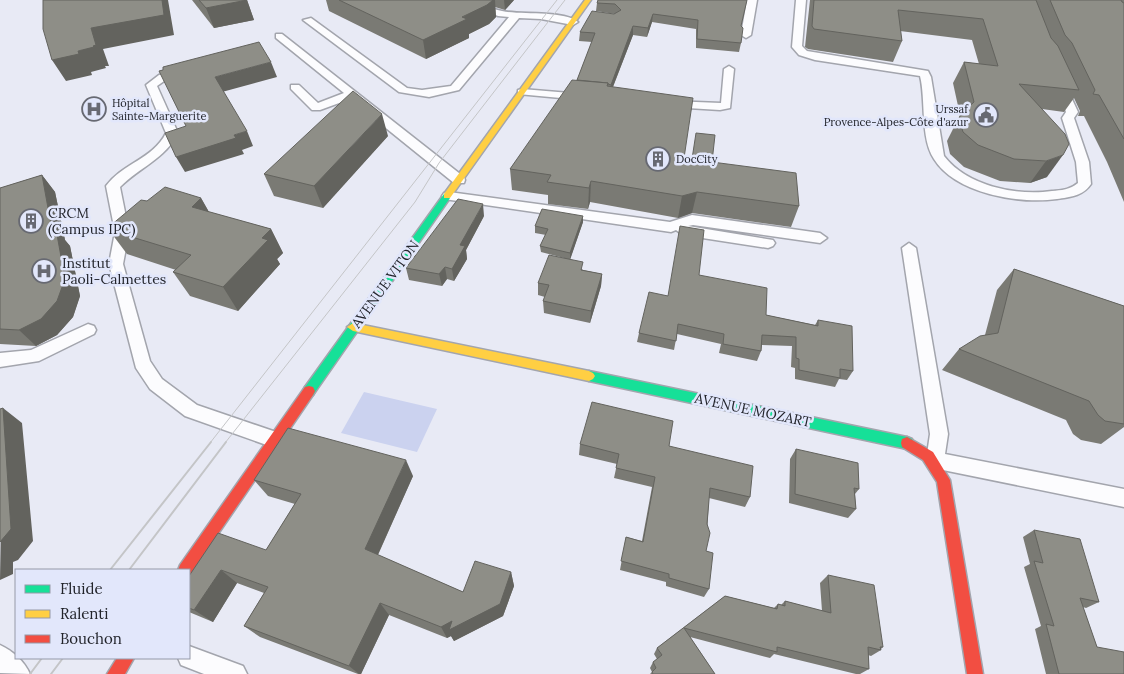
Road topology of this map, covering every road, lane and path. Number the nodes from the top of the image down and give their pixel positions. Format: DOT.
graph roads {
  1 [pos="466,0"];
  2 [pos="492,0"];
  3 [pos="588,0"];
  4 [pos="752,0"];
  5 [pos="801,0"];
  6 [pos="516,16"];
  7 [pos="542,16"];
  8 [pos="593,16"];
  9 [pos="576,18"];
  10 [pos="308,20"];
  11 [pos="746,35"];
  12 [pos="279,36"];
  13 [pos="201,67"];
  14 [pos="729,69"];
  15 [pos="1056,73"];
  16 [pos="295,87"];
  17 [pos="522,92"];
  18 [pos="352,94"];
  19 [pos="591,98"];
  20 [pos="659,103"];
  21 [pos="459,180"];
  22 [pos="449,196"];
  23 [pos="671,227"];
  24 [pos="820,238"];
  25 [pos="768,243"];
  26 [pos="909,248"];
  27 [pos="353,327"];
  28 [pos="88,330"];
  29 [pos="0,360"];
  30 [pos="274,440"];
  31 [pos="935,461"];
  32 [pos="1124,498"];
  33 [pos="186,569"];
  34 [pos="0,657"];
  35 [pos="190,657"];
  36 [pos="125,659"];
  37 [pos="18,674"];
  38 [pos="115,674"];
  39 [pos="235,674"];
  40 [pos="975,674"];
  1 -- 6 [label="lane"];
  2 -- 7 [label="lane"];
  3 -- 9 [label="street, AVENUE VITON"];
  4 -- 11 [label="lane"];
  5 -- 15 [label="lane"];
  6 -- 7 [label="lane"];
  6 -- 10 [label="lane"];
  7 -- 9 [label="lane"];
  8 -- 9 [label="lane"];
  9 -- 17 [label="street, AVENUE VITON"];
  12 -- 18 [label="lane"];
  13 -- 30 [label="lane"];
  14 -- 20 [label="lane"];
  16 -- 18 [label="lane"];
  17 -- 19 [label="lane"];
  17 -- 21 [label="street, AVENUE VITON"];
  18 -- 21 [label="lane"];
  21 -- 22 [label="street, AVENUE VITON"];
  22 -- 23 [label="lane"];
  22 -- 27 [label="street, AVENUE VITON"];
  23 -- 24 [label="lane"];
  23 -- 25 [label="lane"];
  26 -- 31 [label="lane"];
  27 -- 30 [label="street, AVENUE VITON"];
  27 -- 31 [label="street, AVENUE MOZART"];
  28 -- 29 [label="lane"];
  30 -- 33 [label="street, AVENUE VITON"];
  31 -- 32 [label="lane"];
  31 -- 40 [label="street"];
  34 -- 37 [label="lane"];
  35 -- 39 [label="lane"];
  36 -- 38 [label="street"];
}
